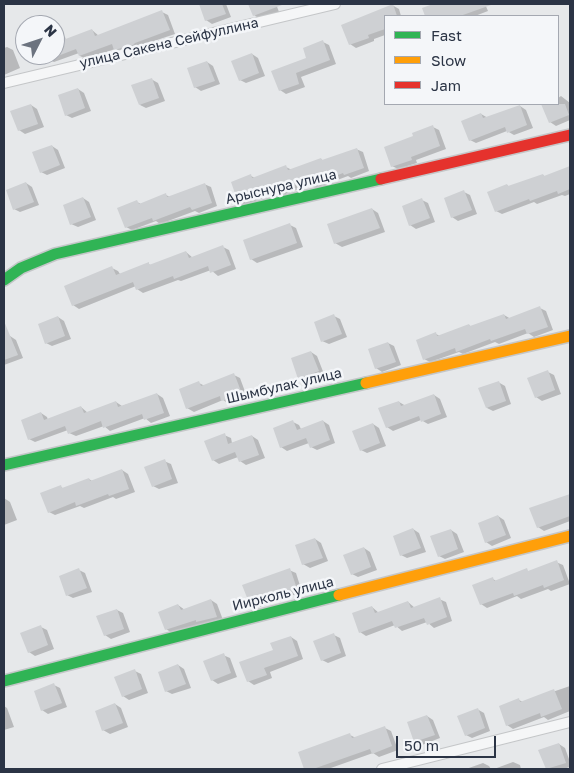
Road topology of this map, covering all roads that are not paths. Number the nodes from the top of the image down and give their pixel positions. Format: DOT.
graph roads {
  1 [pos="334,4"];
  2 [pos="4,83"];
  3 [pos="570,135"];
  4 [pos="4,280"];
  5 [pos="570,336"];
  6 [pos="4,465"];
  7 [pos="570,536"];
  8 [pos="4,681"];
  9 [pos="570,722"];
  10 [pos="382,769"];
  1 -- 2 [label="street, улица Сакена Сейфуллина"];
  3 -- 4 [label="street, Арыснура улица"];
  5 -- 6 [label="street, Шымбулак улица"];
  7 -- 8 [label="street, Иирколь улица"];
  9 -- 10 [label="street"];
}
